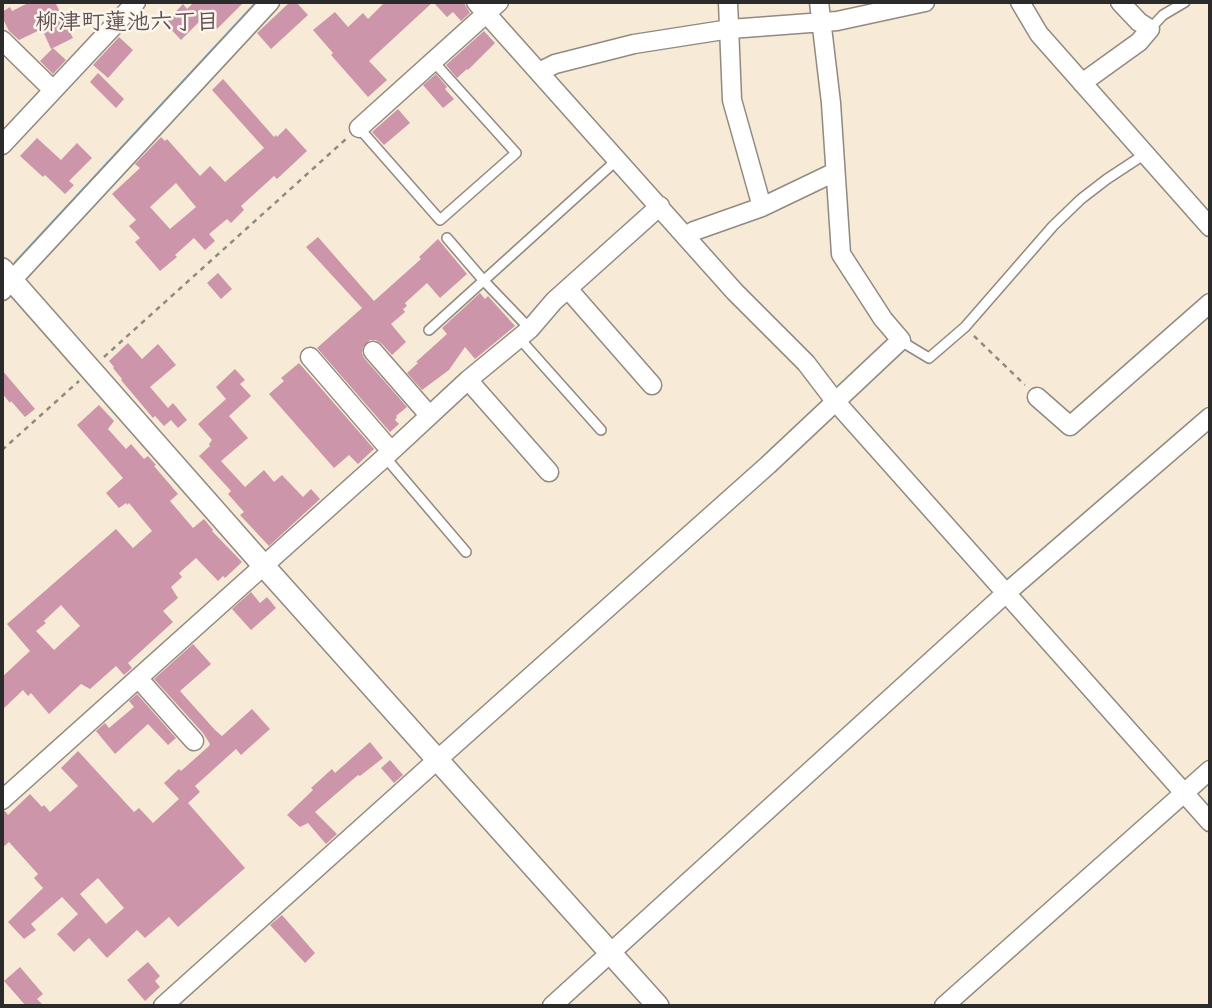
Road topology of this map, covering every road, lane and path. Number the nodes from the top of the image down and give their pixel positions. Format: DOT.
graph roads {
  1 [pos="136,2"];
  2 [pos="270,2"];
  3 [pos="728,2"];
  4 [pos="819,2"];
  5 [pos="925,2"];
  6 [pos="1020,2"];
  7 [pos="1120,2"];
  8 [pos="1185,2"];
  9 [pos="487,6"];
  10 [pos="821,23"];
  11 [pos="730,29"];
  12 [pos="1150,29"];
  13 [pos="2,40"];
  14 [pos="433,61"];
  15 [pos="539,72"];
  16 [pos="1082,83"];
  17 [pos="53,90"];
  18 [pos="359,128"];
  19 [pos="2,145"];
  20 [pos="1145,154"];
  21 [pos="618,159"];
  22 [pos="835,172"];
  23 [pos="660,206"];
  24 [pos="762,207"];
  25 [pos="1210,227"];
  26 [pos="686,236"];
  27 [pos="447,239"];
  28 [pos="5,280"];
  29 [pos="484,281"];
  30 [pos="568,289"];
  31 [pos="1210,303"];
  32 [pos="965,327"];
  33 [pos="429,330"];
  34 [pos="525,334"];
  35 [pos="901,340"];
  36 [pos="373,351"];
  37 [pos="310,357"];
  38 [pos="91,370"];
  39 [pos="468,380"];
  40 [pos="652,385"];
  41 [pos="1037,397"];
  42 [pos="835,401"];
  43 [pos="429,415"];
  44 [pos="1210,416"];
  45 [pos="601,430"];
  46 [pos="2,450"];
  47 [pos="388,454"];
  48 [pos="549,471"];
  49 [pos="466,552"];
  50 [pos="263,565"];
  51 [pos="1005,594"];
  52 [pos="138,678"];
  53 [pos="194,741"];
  54 [pos="436,760"];
  55 [pos="1210,770"];
  56 [pos="1184,793"];
  57 [pos="2,800"];
  58 [pos="1210,822"];
  59 [pos="610,954"];
  60 [pos="163,1006"];
  61 [pos="552,1006"];
  62 [pos="658,1006"];
  63 [pos="944,1006"];
  1 -- 17 [label="street"];
  2 -- 28 [label="street"];
  3 -- 11 [label="street"];
  4 -- 10 [label="street"];
  5 -- 10 [label="street"];
  6 -- 16 [label="street"];
  7 -- 12 [label="street"];
  8 -- 12 [label="lane"];
  9 -- 14 [label="street"];
  9 -- 15 [label="street"];
  10 -- 11 [label="street"];
  10 -- 22 [label="street"];
  11 -- 15 [label="street"];
  11 -- 24 [label="street"];
  12 -- 16 [label="street"];
  13 -- 17 [label="street"];
  14 -- 18 [label="street"];
  14 -- 18 [label="lane"];
  15 -- 21 [label="street"];
  16 -- 20 [label="street"];
  17 -- 19 [label="street"];
  18 -- 38 [label="path"];
  20 -- 25 [label="street"];
  20 -- 32 [label="lane"];
  21 -- 23 [label="street"];
  21 -- 29 [label="lane"];
  22 -- 24 [label="street"];
  22 -- 35 [label="street"];
  23 -- 26 [label="street"];
  23 -- 30 [label="street"];
  24 -- 26 [label="street"];
  26 -- 42 [label="street"];
  27 -- 29 [label="lane"];
  28 -- 38 [label="street"];
  29 -- 33 [label="lane"];
  29 -- 34 [label="lane"];
  30 -- 34 [label="street"];
  30 -- 40 [label="street"];
  31 -- 41 [label="street"];
  32 -- 35 [label="lane"];
  32 -- 41 [label="path"];
  34 -- 39 [label="street"];
  34 -- 45 [label="lane"];
  35 -- 42 [label="street"];
  36 -- 43 [label="street"];
  37 -- 47 [label="street"];
  38 -- 46 [label="path"];
  38 -- 50 [label="street"];
  39 -- 43 [label="street"];
  39 -- 48 [label="street"];
  42 -- 51 [label="street"];
  42 -- 54 [label="street"];
  43 -- 47 [label="street"];
  44 -- 51 [label="street"];
  47 -- 49 [label="lane"];
  47 -- 50 [label="street"];
  50 -- 52 [label="street"];
  50 -- 54 [label="street"];
  51 -- 56 [label="street"];
  51 -- 59 [label="street"];
  52 -- 53 [label="street"];
  52 -- 57 [label="street"];
  54 -- 59 [label="street"];
  54 -- 60 [label="street"];
  55 -- 56 [label="street"];
  56 -- 58 [label="street"];
  56 -- 63 [label="street"];
  59 -- 61 [label="street"];
  59 -- 62 [label="street"];
}
